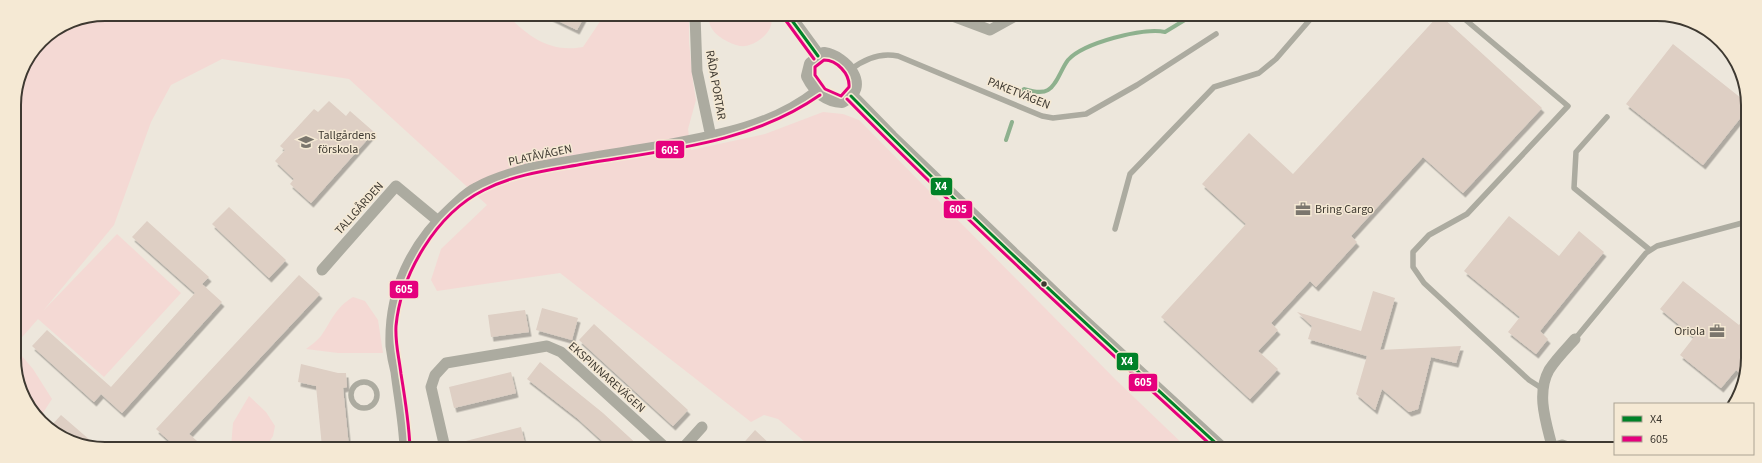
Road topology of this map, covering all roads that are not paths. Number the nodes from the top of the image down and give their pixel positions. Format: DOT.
graph roads {
  1 [pos="695,21"];
  2 [pos="792,21"];
  3 [pos="966,21"];
  4 [pos="1006,21"];
  5 [pos="1309,21"];
  6 [pos="1467,21"];
  7 [pos="1216,34"];
  8 [pos="818,56"];
  9 [pos="849,70"];
  10 [pos="817,90"];
  11 [pos="851,96"];
  12 [pos="1606,116"];
  13 [pos="711,136"];
  14 [pos="437,220"];
  15 [pos="1741,223"];
  16 [pos="1115,229"];
  17 [pos="1650,250"];
  18 [pos="322,270"];
  19 [pos="1575,339"];
  20 [pos="1543,389"];
  21 [pos="351,398"];
  22 [pos="702,427"];
  23 [pos="404,442"];
  24 [pos="444,442"];
  25 [pos="659,442"];
  26 [pos="688,442"];
  27 [pos="1214,442"];
  28 [pos="1548,442"];
  1 -- 13 [label="street, RÅDA PORTAR"];
  2 -- 8 [label="street"];
  3 -- 4 [label="street"];
  5 -- 16 [label="lane"];
  6 -- 20 [label="lane"];
  7 -- 9 [label="lane, PAKETVÄGEN"];
  8 -- 9 [label="street"];
  8 -- 10 [label="street"];
  9 -- 11 [label="street"];
  10 -- 11 [label="street"];
  10 -- 13 [label="street, PLATÅVÄGEN"];
  11 -- 27 [label="street"];
  12 -- 17 [label="lane"];
  13 -- 14 [label="street, PLATÅVÄGEN"];
  14 -- 18 [label="street, TALLGÅRDEN"];
  14 -- 23 [label="street, PLATÅVÄGEN"];
  15 -- 17 [label="lane"];
  17 -- 19 [label="lane"];
  19 -- 20 [label="street"];
  20 -- 28 [label="street"];
  21 -- 21 [label="lane"];
  22 -- 26 [label="street"];
  24 -- 25 [label="street, EKSPINNAREVÄGEN"];
}
